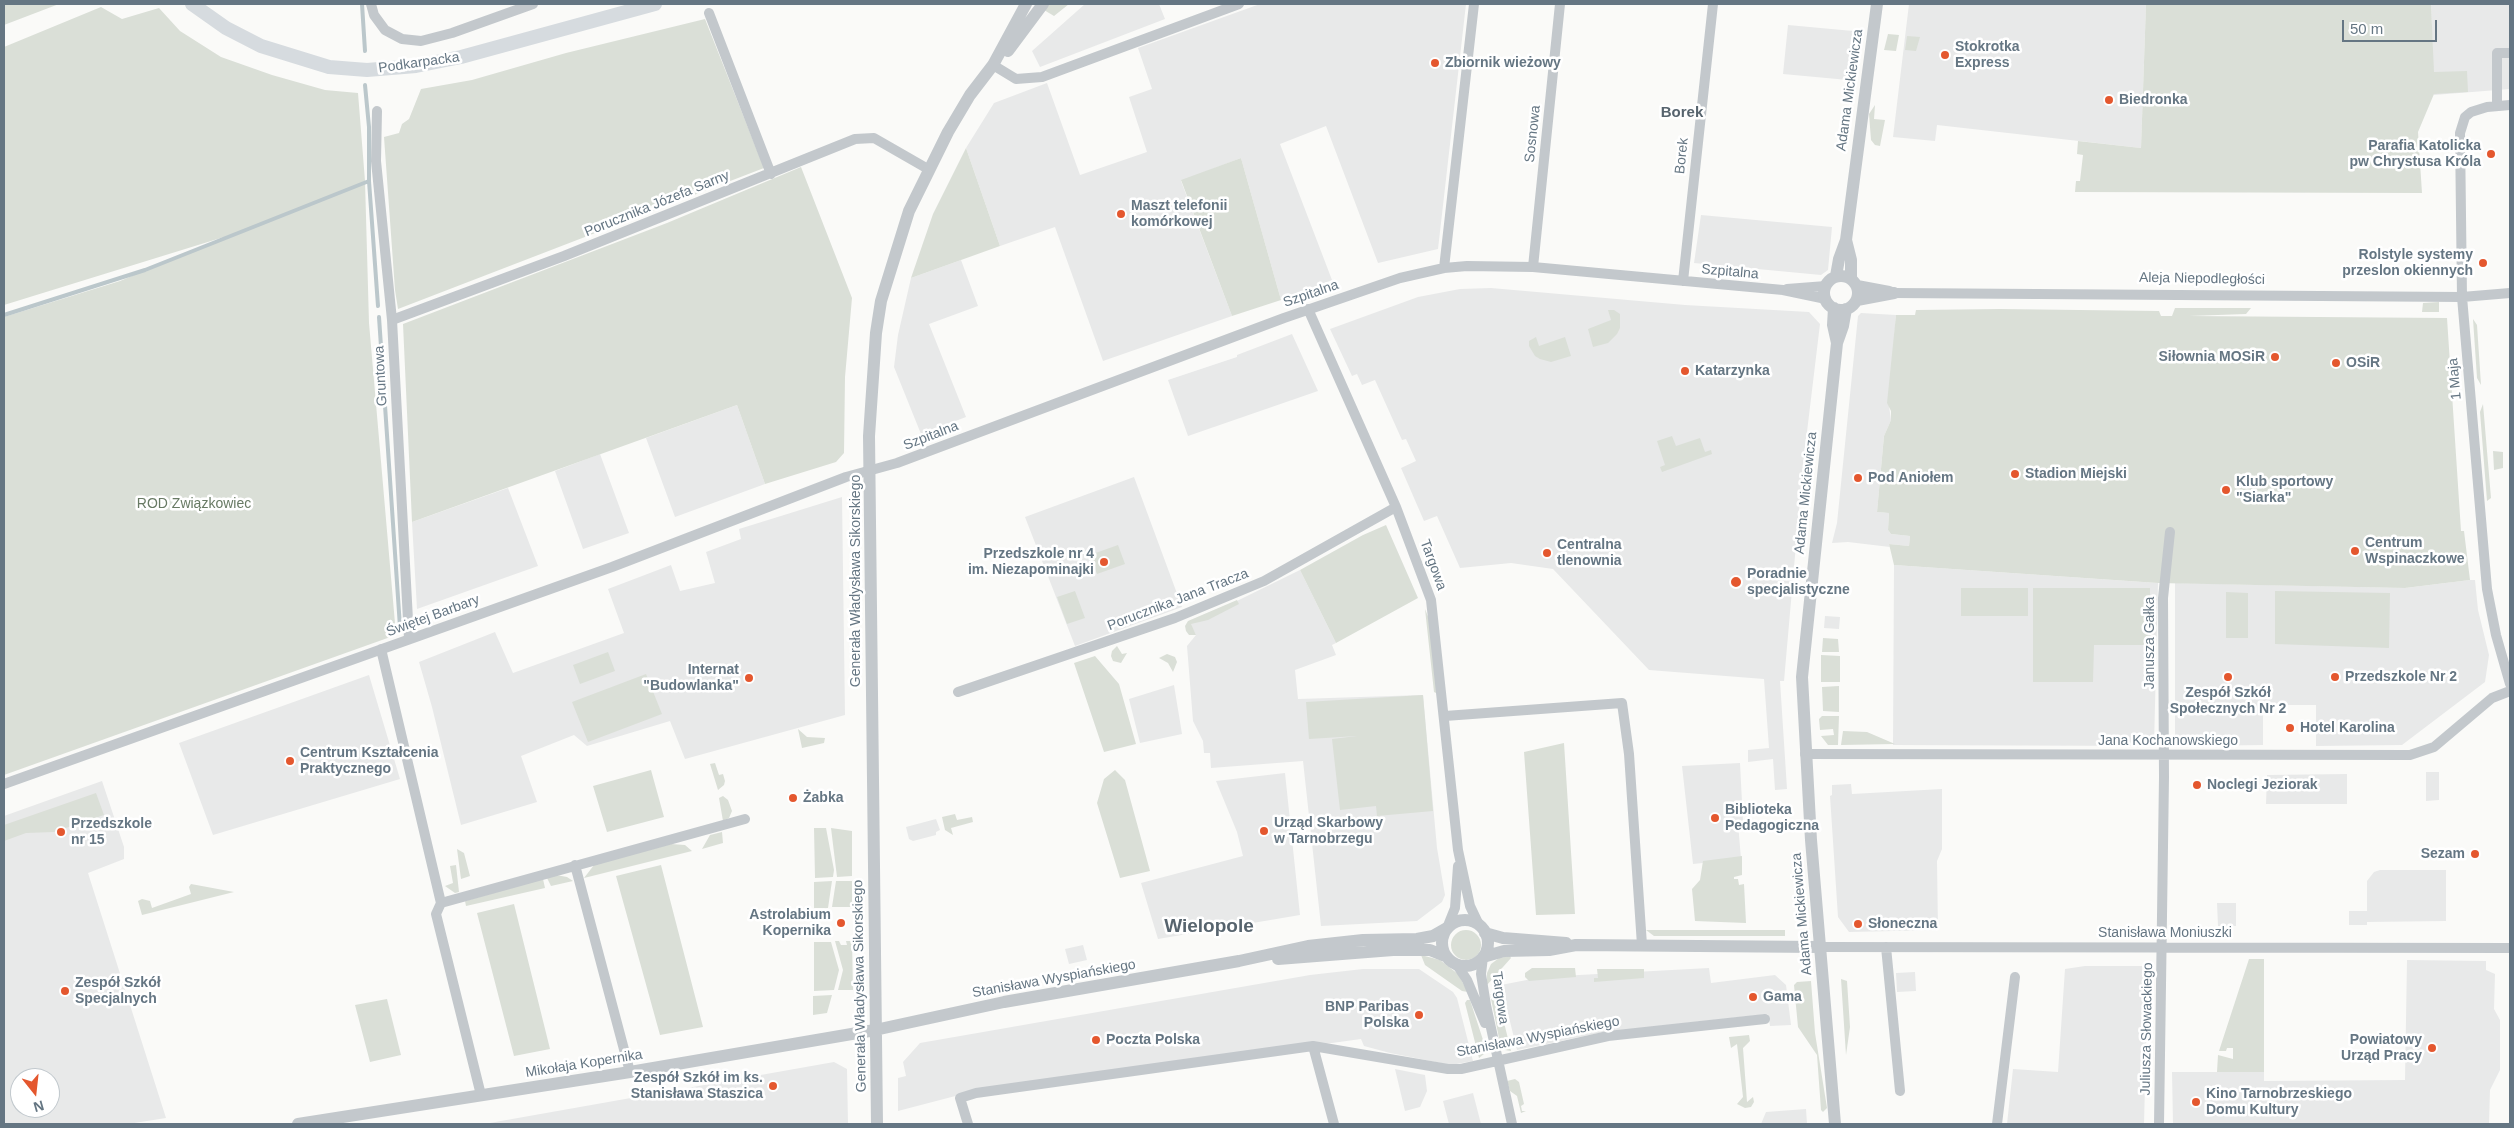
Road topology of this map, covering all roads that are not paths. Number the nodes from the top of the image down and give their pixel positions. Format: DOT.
graph roads {
  1 [pos="192,4"];
  2 [pos="371,4"];
  3 [pos="533,4"];
  4 [pos="655,4"];
  5 [pos="1026,4"];
  6 [pos="1043,4"];
  7 [pos="1239,4"];
  8 [pos="1474,4"];
  9 [pos="1560,4"];
  10 [pos="1713,4"];
  11 [pos="1877,4"];
  12 [pos="709,13"];
  13 [pos="2510,53"];
  14 [pos="993,65"];
  15 [pos="2498,106"];
  16 [pos="2510,106"];
  17 [pos="377,111"];
  18 [pos="928,169"];
  19 [pos="771,174"];
  20 [pos="1846,240"];
  21 [pos="1444,268"];
  22 [pos="1533,268"];
  23 [pos="1836,276"];
  24 [pos="1683,281"];
  25 [pos="1854,282"];
  26 [pos="1894,293"];
  27 [pos="2510,293"];
  28 [pos="2462,297"];
  29 [pos="1833,300"];
  30 [pos="1857,300"];
  31 [pos="1308,309"];
  32 [pos="392,320"];
  33 [pos="870,470"];
  34 [pos="1396,508"];
  35 [pos="2170,532"];
  36 [pos="409,640"];
  37 [pos="381,649"];
  38 [pos="2510,684"];
  39 [pos="2510,691"];
  40 [pos="958,692"];
  41 [pos="1445,716"];
  42 [pos="1805,754"];
  43 [pos="2164,755"];
  44 [pos="4,784"];
  45 [pos="746,819"];
  46 [pos="1458,850"];
  47 [pos="575,864"];
  48 [pos="441,903"];
  49 [pos="1447,928"];
  50 [pos="1482,929"];
  51 [pos="1576,945"];
  52 [pos="1642,945"];
  53 [pos="1820,947"];
  54 [pos="1886,947"];
  55 [pos="2163,947"];
  56 [pos="2510,948"];
  57 [pos="1445,956"];
  58 [pos="1483,957"];
  59 [pos="1238,961"];
  60 [pos="1457,965"];
  61 [pos="2015,977"];
  62 [pos="1765,1019"];
  63 [pos="875,1030"];
  64 [pos="1493,1042"];
  65 [pos="1313,1046"];
  66 [pos="1496,1061"];
  67 [pos="630,1072"];
  68 [pos="1900,1091"];
  69 [pos="482,1095"];
  70 [pos="298,1124"];
  71 [pos="877,1124"];
  72 [pos="968,1124"];
  73 [pos="1334,1124"];
  74 [pos="1512,1124"];
  75 [pos="1835,1124"];
  76 [pos="1997,1124"];
  77 [pos="2159,1124"];
  1 -- 4 [label="main road, Podkarpacka"];
  2 -- 3 [label="street"];
  5 -- 14 [label="street, Generała Władysława Sikorskiego"];
  6 -- 14 [label="street, Generała Władysława Sikorskiego"];
  7 -- 14 [label="street"];
  8 -- 21 [label="street"];
  9 -- 22 [label="street, Sosnowa"];
  10 -- 24 [label="street, Borek"];
  11 -- 20 [label="street, Adama Mickiewicza"];
  12 -- 19 [label="street"];
  13 -- 15 [label="street"];
  14 -- 18 [label="street, Generała Władysława Sikorskiego"];
  15 -- 16 [label="street, 1 Maja"];
  15 -- 28 [label="street, 1 Maja"];
  17 -- 32 [label="street, Gruntowa"];
  18 -- 19 [label="street, Porucznika Józefa Sarny"];
  18 -- 33 [label="street, Generała Władysława Sikorskiego"];
  19 -- 32 [label="street, Porucznika Józefa Sarny"];
  20 -- 23 [label="street, Adama Mickiewicza"];
  20 -- 25 [label="street, Adama Mickiewicza"];
  21 -- 22 [label="street, Szpitalna"];
  21 -- 31 [label="street, Szpitalna"];
  22 -- 24 [label="street, Szpitalna"];
  23 -- 25 [label="street, Aleja Niepodległości"];
  23 -- 29 [label="street"];
  24 -- 29 [label="street, Szpitalna"];
  25 -- 26 [label="street, Aleja Niepodległości"];
  25 -- 30 [label="street, Adama Mickiewicza"];
  26 -- 28 [label="street, Aleja Niepodległości"];
  26 -- 30 [label="street, Aleja Niepodległości"];
  27 -- 28 [label="street, Aleja Niepodległości"];
  28 -- 38 [label="street, 1 Maja"];
  29 -- 30 [label="street"];
  29 -- 42 [label="street, Adama Mickiewicza"];
  31 -- 33 [label="street, Szpitalna"];
  31 -- 34 [label="street, Targowa"];
  32 -- 36 [label="street, Gruntowa"];
  33 -- 36 [label="street, Świętej Barbary"];
  33 -- 63 [label="street, Generała Władysława Sikorskiego"];
  34 -- 40 [label="street, Porucznika Jana Tracza"];
  34 -- 41 [label="street, Targowa"];
  35 -- 43 [label="street, Janusza Gałka"];
  36 -- 37 [label="street, Świętej Barbary"];
  37 -- 44 [label="street, Świętej Barbary"];
  37 -- 48 [label="street"];
  39 -- 43 [label="street, Jana Kochanowskiego"];
  41 -- 46 [label="street, Targowa"];
  41 -- 52 [label="street"];
  42 -- 43 [label="street, Jana Kochanowskiego"];
  42 -- 53 [label="street, Adama Mickiewicza"];
  43 -- 55 [label="street, Juliusza Słowackiego"];
  45 -- 47 [label="street"];
  46 -- 49 [label="street, Targowa"];
  46 -- 50 [label="street, Targowa"];
  47 -- 48 [label="street"];
  47 -- 67 [label="street"];
  48 -- 69 [label="street"];
  49 -- 50 [label="street"];
  49 -- 57 [label="street"];
  49 -- 59 [label="street, Stanisława Wyspiańskiego"];
  50 -- 51 [label="street"];
  50 -- 58 [label="street"];
  51 -- 52 [label="street"];
  51 -- 58 [label="street"];
  52 -- 53 [label="street"];
  53 -- 54 [label="street, Stanisława Moniuszki"];
  53 -- 75 [label="street, Adama Mickiewicza"];
  54 -- 55 [label="street, Stanisława Moniuszki"];
  54 -- 68 [label="street"];
  55 -- 56 [label="street, Stanisława Moniuszki"];
  55 -- 77 [label="street, Juliusza Słowackiego"];
  57 -- 59 [label="street, Stanisława Wyspiańskiego"];
  57 -- 60 [label="street"];
  58 -- 60 [label="street"];
  58 -- 64 [label="street, Targowa"];
  59 -- 63 [label="street, Stanisława Wyspiańskiego"];
  60 -- 64 [label="street, Targowa"];
  61 -- 76 [label="street"];
  62 -- 66 [label="street, Stanisława Wyspiańskiego"];
  63 -- 67 [label="street, Mikołaja Kopernika"];
  63 -- 71 [label="street, Generała Władysława Sikorskiego"];
  64 -- 66 [label="street, Targowa"];
  65 -- 66 [label="street, Stanisława Wyspiańskiego"];
  65 -- 72 [label="street, Stanisława Wyspiańskiego"];
  65 -- 73 [label="street"];
  66 -- 74 [label="street, Targowa"];
  67 -- 69 [label="street, Mikołaja Kopernika"];
  69 -- 70 [label="street, Mikołaja Kopernika"];
}
